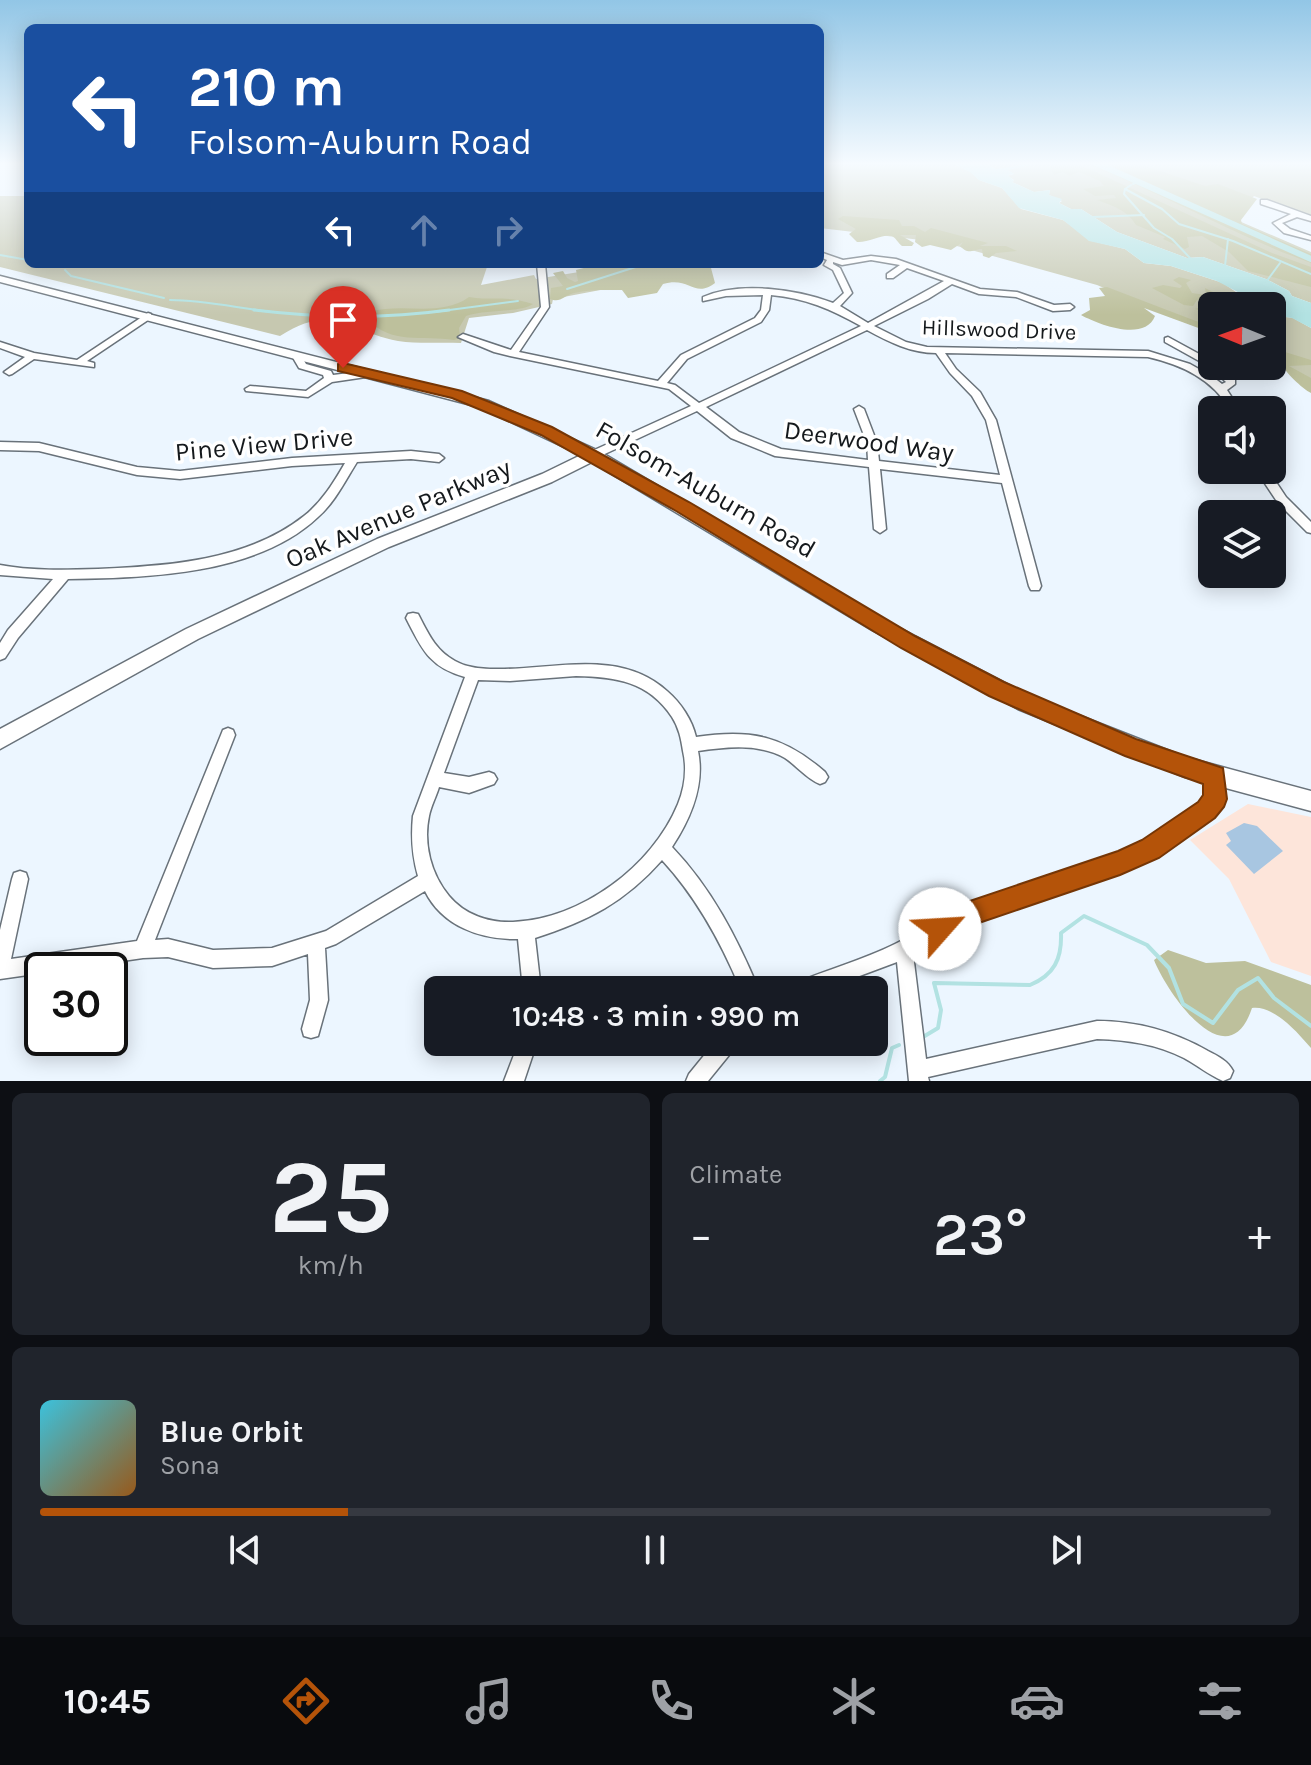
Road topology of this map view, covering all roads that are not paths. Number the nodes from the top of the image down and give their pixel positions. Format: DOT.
graph roads {
  1 [pos="1297,214"];
  2 [pos="1311,219"];
  3 [pos="1311,238"];
  4 [pos="824,256"];
  5 [pos="837,264"];
  6 [pos="907,264"];
  7 [pos="541,268"];
  8 [pos="890,276"];
  9 [pos="0,279"];
  10 [pos="951,281"];
  11 [pos="767,293"];
  12 [pos="706,299"];
  13 [pos="834,307"];
  14 [pos="1070,307"];
  15 [pos="148,316"];
  16 [pos="867,326"];
  17 [pos="463,337"];
  18 [pos="1168,340"];
  19 [pos="0,345"];
  20 [pos="939,351"];
  21 [pos="513,354"];
  22 [pos="32,356"];
  23 [pos="297,356"];
  24 [pos="1198,357"];
  25 [pos="9,372"];
  26 [pos="366,374"];
  27 [pos="329,379"];
  28 [pos="1230,380"];
  29 [pos="661,383"];
  30 [pos="250,389"];
  31 [pos="1222,389"];
  32 [pos="1226,396"];
  33 [pos="699,406"];
  34 [pos="859,409"];
  35 [pos="0,446"];
  36 [pos="594,455"];
  37 [pos="439,458"];
  38 [pos="353,459"];
  39 [pos="874,463"];
  40 [pos="1007,480"];
  41 [pos="1271,484"];
  42 [pos="880,529"];
  43 [pos="1311,529"];
  44 [pos="0,570"];
  45 [pos="65,574"];
  46 [pos="1035,586"];
  47 [pos="413,618"];
  48 [pos="0,654"];
  49 [pos="473,675"];
  50 [pos="228,735"];
  51 [pos="0,740"];
  52 [pos="692,745"];
  53 [pos="1215,776"];
  54 [pos="820,777"];
  55 [pos="434,779"];
  56 [pos="489,779"];
  57 [pos="1311,801"];
  58 [pos="662,848"];
  59 [pos="20,879"];
  60 [pos="427,880"];
  61 [pos="526,931"];
  62 [pos="316,944"];
  63 [pos="143,949"];
  64 [pos="904,949"];
  65 [pos="0,970"];
  66 [pos="531,976"];
  67 [pos="744,976"];
  68 [pos="835,976"];
  69 [pos="311,1029"];
  70 [pos="523,1056"];
  71 [pos="716,1056"];
  72 [pos="1223,1071"];
  73 [pos="919,1075"];
  74 [pos="514,1081"];
  75 [pos="696,1081"];
  1 -- 2 [label="street"];
  1 -- 3 [label="street"];
  4 -- 5 [label="street"];
  5 -- 6 [label="street"];
  5 -- 13 [label="street"];
  6 -- 8 [label="street"];
  6 -- 10 [label="street"];
  7 -- 21 [label="street"];
  9 -- 15 [label="main road, Folsom-Auburn Road"];
  10 -- 14 [label="street"];
  10 -- 16 [label="street, Oak Avenue Parkway"];
  11 -- 12 [label="street, Hillswood Drive"];
  11 -- 13 [label="street, Hillswood Drive"];
  11 -- 29 [label="street"];
  13 -- 16 [label="street, Hillswood Drive"];
  15 -- 22 [label="street"];
  15 -- 23 [label="main road, Folsom-Auburn Road"];
  16 -- 20 [label="street, Hillswood Drive"];
  16 -- 33 [label="street, Oak Avenue Parkway"];
  17 -- 21 [label="street, Deerwood Way"];
  18 -- 24 [label="street"];
  19 -- 22 [label="street"];
  20 -- 31 [label="street, Hillswood Drive"];
  20 -- 40 [label="street"];
  21 -- 29 [label="street, Deerwood Way"];
  22 -- 25 [label="street"];
  23 -- 26 [label="main road, Folsom-Auburn Road"];
  23 -- 27 [label="street"];
  26 -- 27 [label="street"];
  26 -- 36 [label="main road, Folsom-Auburn Road"];
  27 -- 30 [label="street"];
  28 -- 31 [label="street"];
  29 -- 33 [label="street, Deerwood Way"];
  31 -- 32 [label="street, Hillswood Drive"];
  33 -- 36 [label="street, Oak Avenue Parkway"];
  33 -- 39 [label="street, Deerwood Way"];
  34 -- 39 [label="street"];
  35 -- 38 [label="street, Pine View Drive"];
  36 -- 51 [label="main road, Oak Avenue Parkway"];
  36 -- 53 [label="main road, Folsom-Auburn Road"];
  37 -- 38 [label="street, Pine View Drive"];
  38 -- 45 [label="street"];
  39 -- 40 [label="street, Deerwood Way"];
  39 -- 42 [label="street"];
  40 -- 46 [label="street"];
  41 -- 43 [label="street"];
  44 -- 45 [label="street"];
  45 -- 48 [label="street"];
  47 -- 49 [label="street"];
  49 -- 52 [label="street"];
  49 -- 55 [label="street"];
  50 -- 63 [label="street"];
  52 -- 54 [label="street"];
  52 -- 58 [label="street"];
  53 -- 57 [label="main road, Folsom-Auburn Road"];
  53 -- 64 [label="street"];
  55 -- 56 [label="street"];
  55 -- 60 [label="street"];
  58 -- 61 [label="street"];
  58 -- 67 [label="street"];
  59 -- 65 [label="street"];
  60 -- 61 [label="street"];
  60 -- 62 [label="street"];
  61 -- 66 [label="street"];
  62 -- 63 [label="street"];
  62 -- 69 [label="street"];
  63 -- 65 [label="street"];
  64 -- 68 [label="street"];
  64 -- 73 [label="street"];
  70 -- 74 [label="street"];
  71 -- 75 [label="street"];
  72 -- 73 [label="street"];
}
